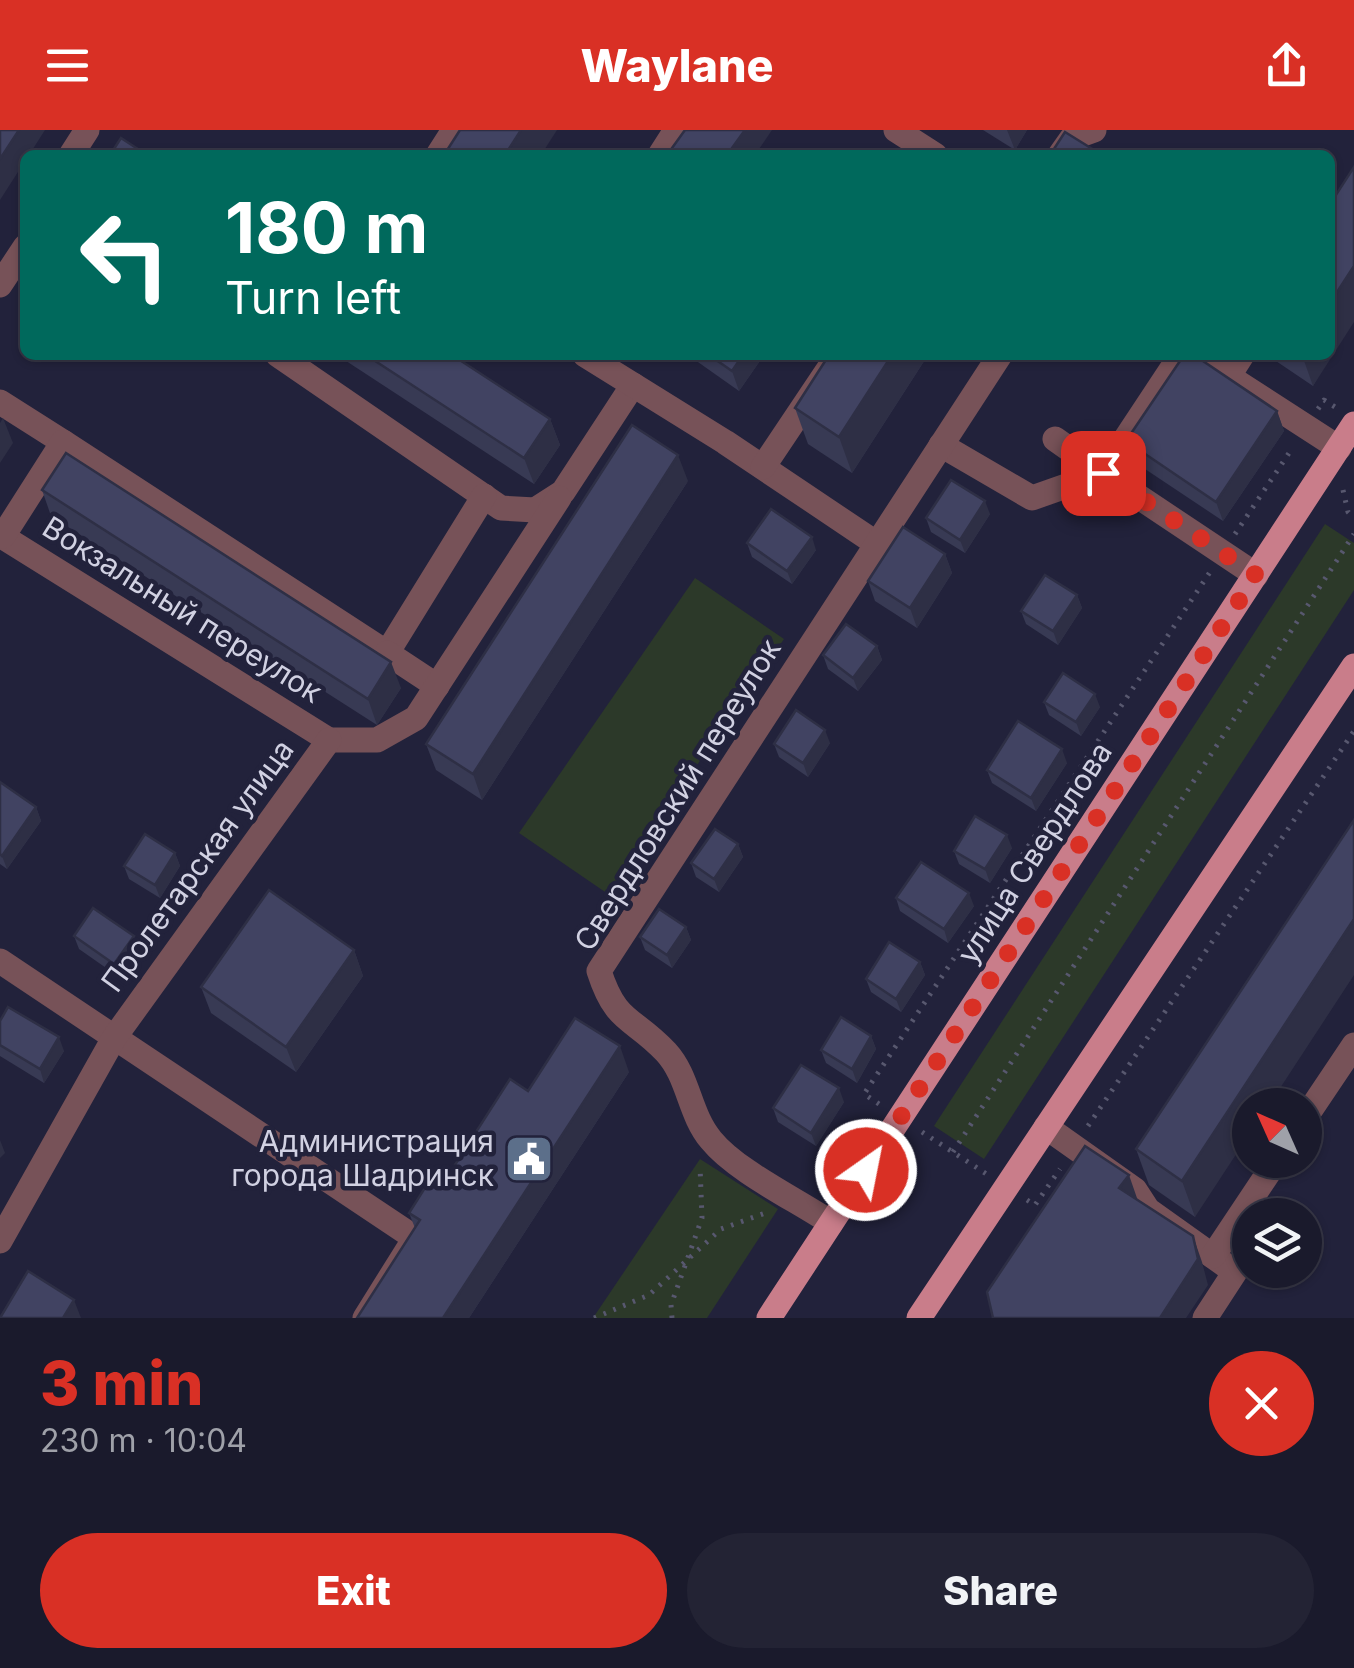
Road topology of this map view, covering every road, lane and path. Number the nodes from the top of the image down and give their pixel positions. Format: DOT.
graph roads {
  1 [pos="896,130"];
  2 [pos="926,150"];
  3 [pos="20,255"];
  4 [pos="0,285"];
  5 [pos="285,360"];
  6 [pos="593,360"];
  7 [pos="835,360"];
  8 [pos="997,360"];
  9 [pos="1179,360"];
  10 [pos="1235,366"];
  11 [pos="634,385"];
  12 [pos="0,402"];
  13 [pos="1347,417"];
  14 [pos="1306,427"];
  15 [pos="1055,440"];
  16 [pos="63,442"];
  17 [pos="941,445"];
  18 [pos="1338,448"];
  19 [pos="763,468"];
  20 [pos="1103,473"];
  21 [pos="563,492"];
  22 [pos="484,496"];
  23 [pos="1342,496"];
  24 [pos="1354,518"];
  25 [pos="1354,534"];
  26 [pos="1,536"];
  27 [pos="878,544"];
  28 [pos="1223,553"];
  29 [pos="1256,575"];
  30 [pos="388,653"];
  31 [pos="1354,666"];
  32 [pos="437,686"];
  33 [pos="1354,731"];
  34 [pos="329,740"];
  35 [pos="0,961"];
  36 [pos="114,1038"];
  37 [pos="1354,1045"];
  38 [pos="1322,1093"];
  39 [pos="900,1118"];
  40 [pos="1046,1127"];
  41 [pos="1074,1147"];
  42 [pos="953,1152"];
  43 [pos="700,1159"];
  44 [pos="1265,1178"];
  45 [pos="1007,1187"];
  46 [pos="778,1209"];
  47 [pos="832,1222"];
  48 [pos="0,1241"];
  49 [pos="1213,1256"];
  50 [pos="686,1261"];
  51 [pos="778,1315"];
  52 [pos="364,1318"];
  53 [pos="594,1318"];
  54 [pos="672,1318"];
  55 [pos="919,1318"];
  56 [pos="1205,1318"];
  1 -- 2 [label="street"];
  3 -- 4 [label="street"];
  5 -- 22 [label="street"];
  6 -- 11 [label="street"];
  7 -- 19 [label="street"];
  8 -- 17 [label="street, Свердловский переулок"];
  9 -- 20 [label="street"];
  10 -- 14 [label="street"];
  11 -- 19 [label="street"];
  11 -- 21 [label="street, Пролетарская улица"];
  12 -- 16 [label="street"];
  13 -- 14 [label="path"];
  13 -- 18 [label="main road, улица Свердлова"];
  14 -- 18 [label="street"];
  14 -- 28 [label="path"];
  15 -- 20 [label="street"];
  16 -- 26 [label="street"];
  16 -- 30 [label="street"];
  17 -- 20 [label="street"];
  17 -- 27 [label="street, Свердловский переулок"];
  18 -- 29 [label="main road, улица Свердлова"];
  19 -- 27 [label="street"];
  20 -- 28 [label="street"];
  21 -- 22 [label="street"];
  21 -- 32 [label="street, Пролетарская улица"];
  22 -- 30 [label="street"];
  23 -- 24 [label="path"];
  25 -- 42 [label="path"];
  26 -- 34 [label="street, Вокзальный переулок"];
  27 -- 47 [label="street, Свердловский переулок"];
  28 -- 29 [label="street"];
  28 -- 39 [label="path"];
  29 -- 39 [label="main road, улица Свердлова"];
  30 -- 32 [label="street"];
  31 -- 40 [label="main road"];
  32 -- 34 [label="street, Пролетарская улица"];
  33 -- 41 [label="path"];
  34 -- 36 [label="street, Пролетарская улица"];
  35 -- 36 [label="street"];
  36 -- 48 [label="street, Пролетарская улица"];
  36 -- 52 [label="street"];
  37 -- 38 [label="street"];
  39 -- 42 [label="path"];
  39 -- 47 [label="main road, улица Свердлова"];
  40 -- 41 [label="street"];
  40 -- 45 [label="main road"];
  41 -- 45 [label="path"];
  41 -- 49 [label="street"];
  42 -- 45 [label="path"];
  43 -- 50 [label="path"];
  44 -- 49 [label="street"];
  45 -- 55 [label="main road"];
  46 -- 50 [label="path"];
  47 -- 51 [label="main road, улица Свердлова"];
  49 -- 56 [label="street"];
  50 -- 53 [label="path"];
  50 -- 54 [label="path"];
}
